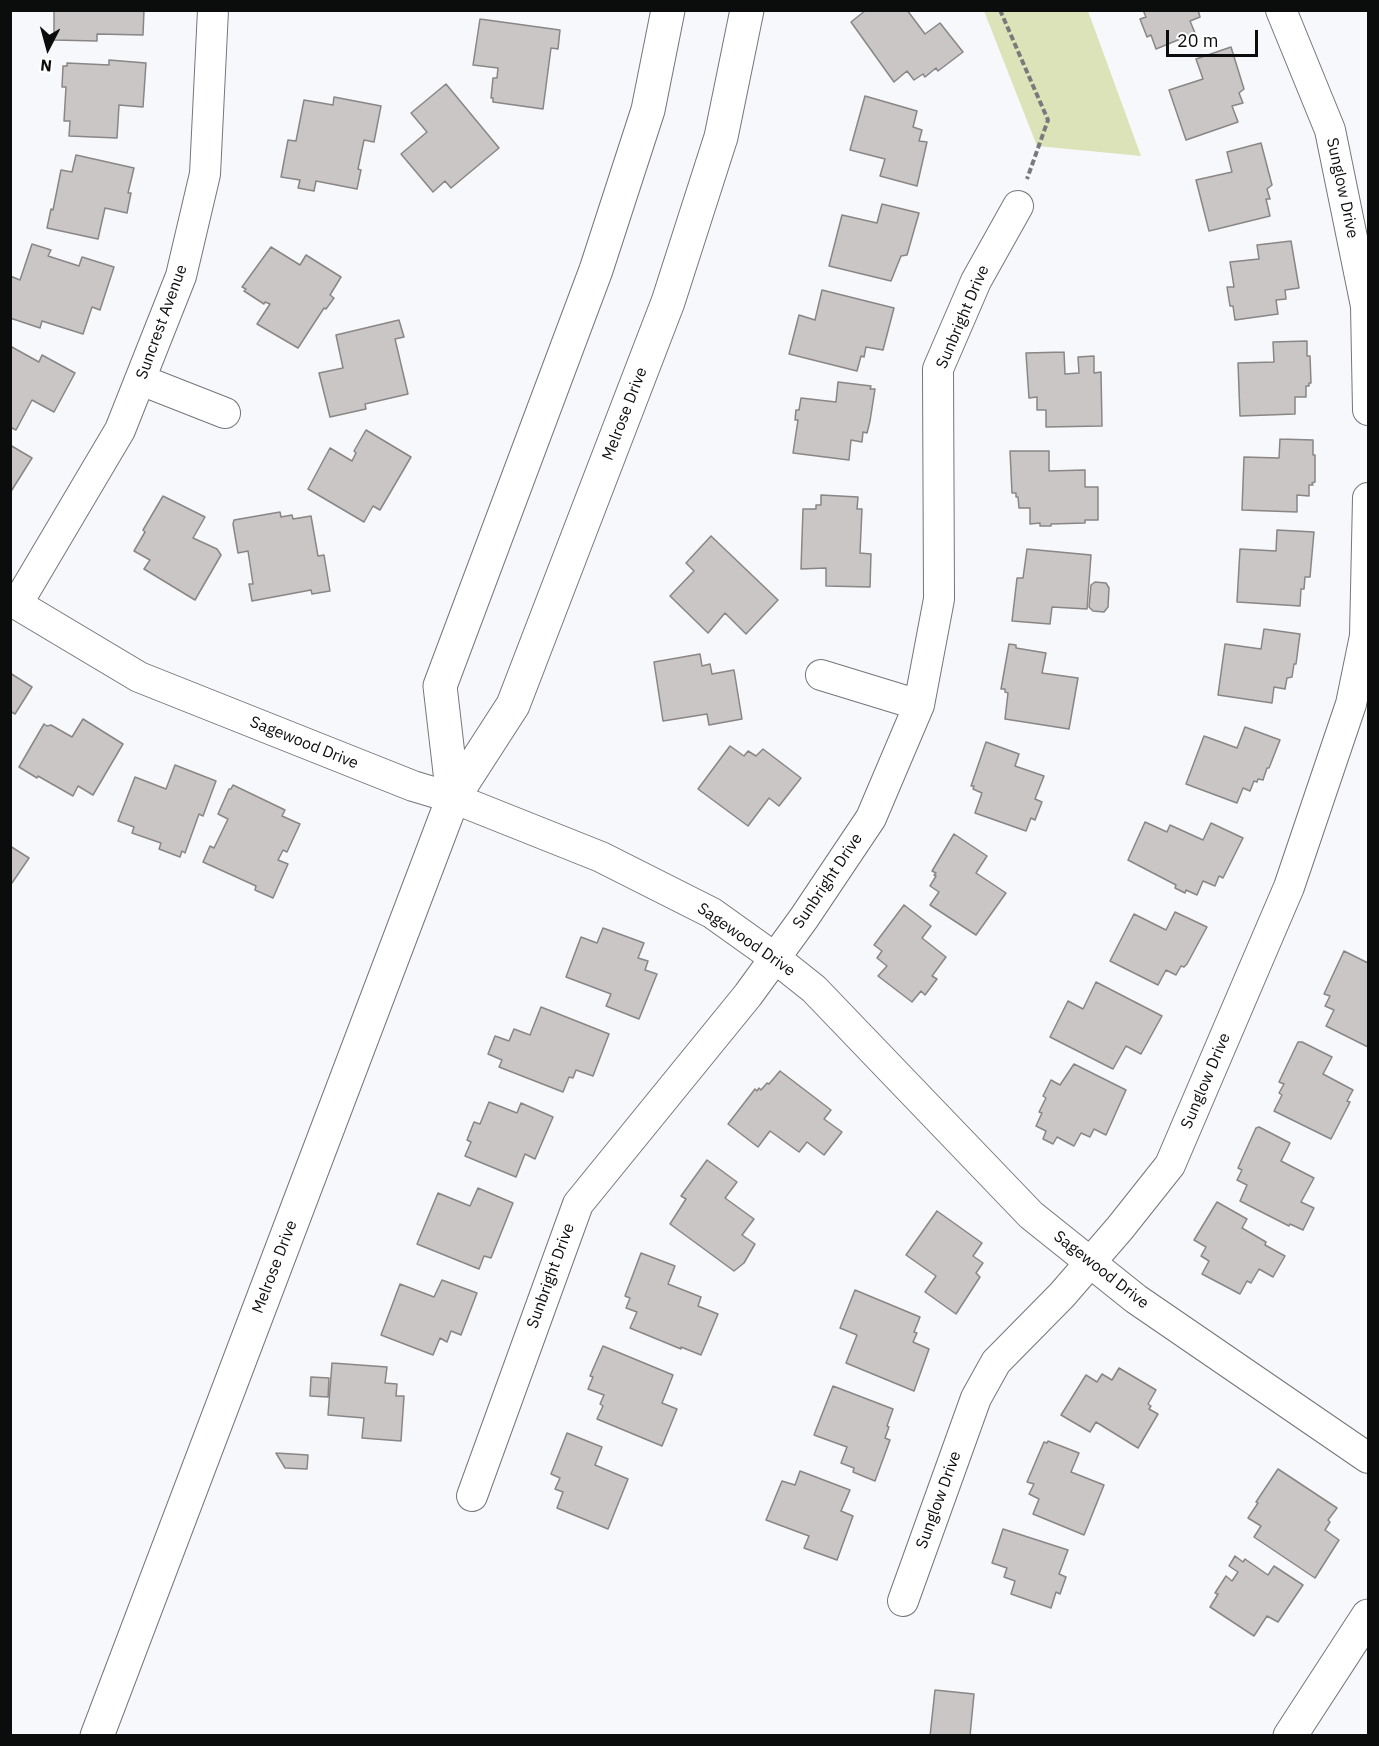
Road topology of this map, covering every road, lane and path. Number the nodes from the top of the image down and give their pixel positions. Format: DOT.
graph roads {
  1 [pos="213,10"];
  2 [pos="668,10"];
  3 [pos="747,10"];
  4 [pos="1000,10"];
  5 [pos="1281,10"];
  6 [pos="1018,206"];
  7 [pos="141,380"];
  8 [pos="1368,410"];
  9 [pos="225,413"];
  10 [pos="1368,498"];
  11 [pos="14,602"];
  12 [pos="821,675"];
  13 [pos="919,705"];
  14 [pos="453,798"];
  15 [pos="775,958"];
  16 [pos="1090,1262"];
  17 [pos="1368,1458"];
  18 [pos="472,1496"];
  19 [pos="903,1601"];
  20 [pos="1368,1616"];
  21 [pos="97,1736"];
  22 [pos="1290,1736"];
  1 -- 7 [label="street, Suncrest Avenue"];
  2 -- 14 [label="main road, Melrose Drive"];
  3 -- 14 [label="main road, Melrose Drive"];
  4 -- 6 [label="path"];
  5 -- 8 [label="street, Sunglow Drive"];
  6 -- 13 [label="street, Sunbright Drive"];
  7 -- 9 [label="street"];
  7 -- 11 [label="street, Suncrest Avenue"];
  10 -- 16 [label="street, Sunglow Drive"];
  11 -- 14 [label="street, Sagewood Drive"];
  12 -- 13 [label="street"];
  13 -- 15 [label="street, Sunbright Drive"];
  14 -- 15 [label="street, Sagewood Drive"];
  14 -- 21 [label="main road, Melrose Drive"];
  15 -- 16 [label="street, Sagewood Drive"];
  15 -- 18 [label="street, Sunbright Drive"];
  16 -- 17 [label="street, Sagewood Drive"];
  16 -- 19 [label="street, Sunglow Drive"];
  20 -- 22 [label="main road"];
}
